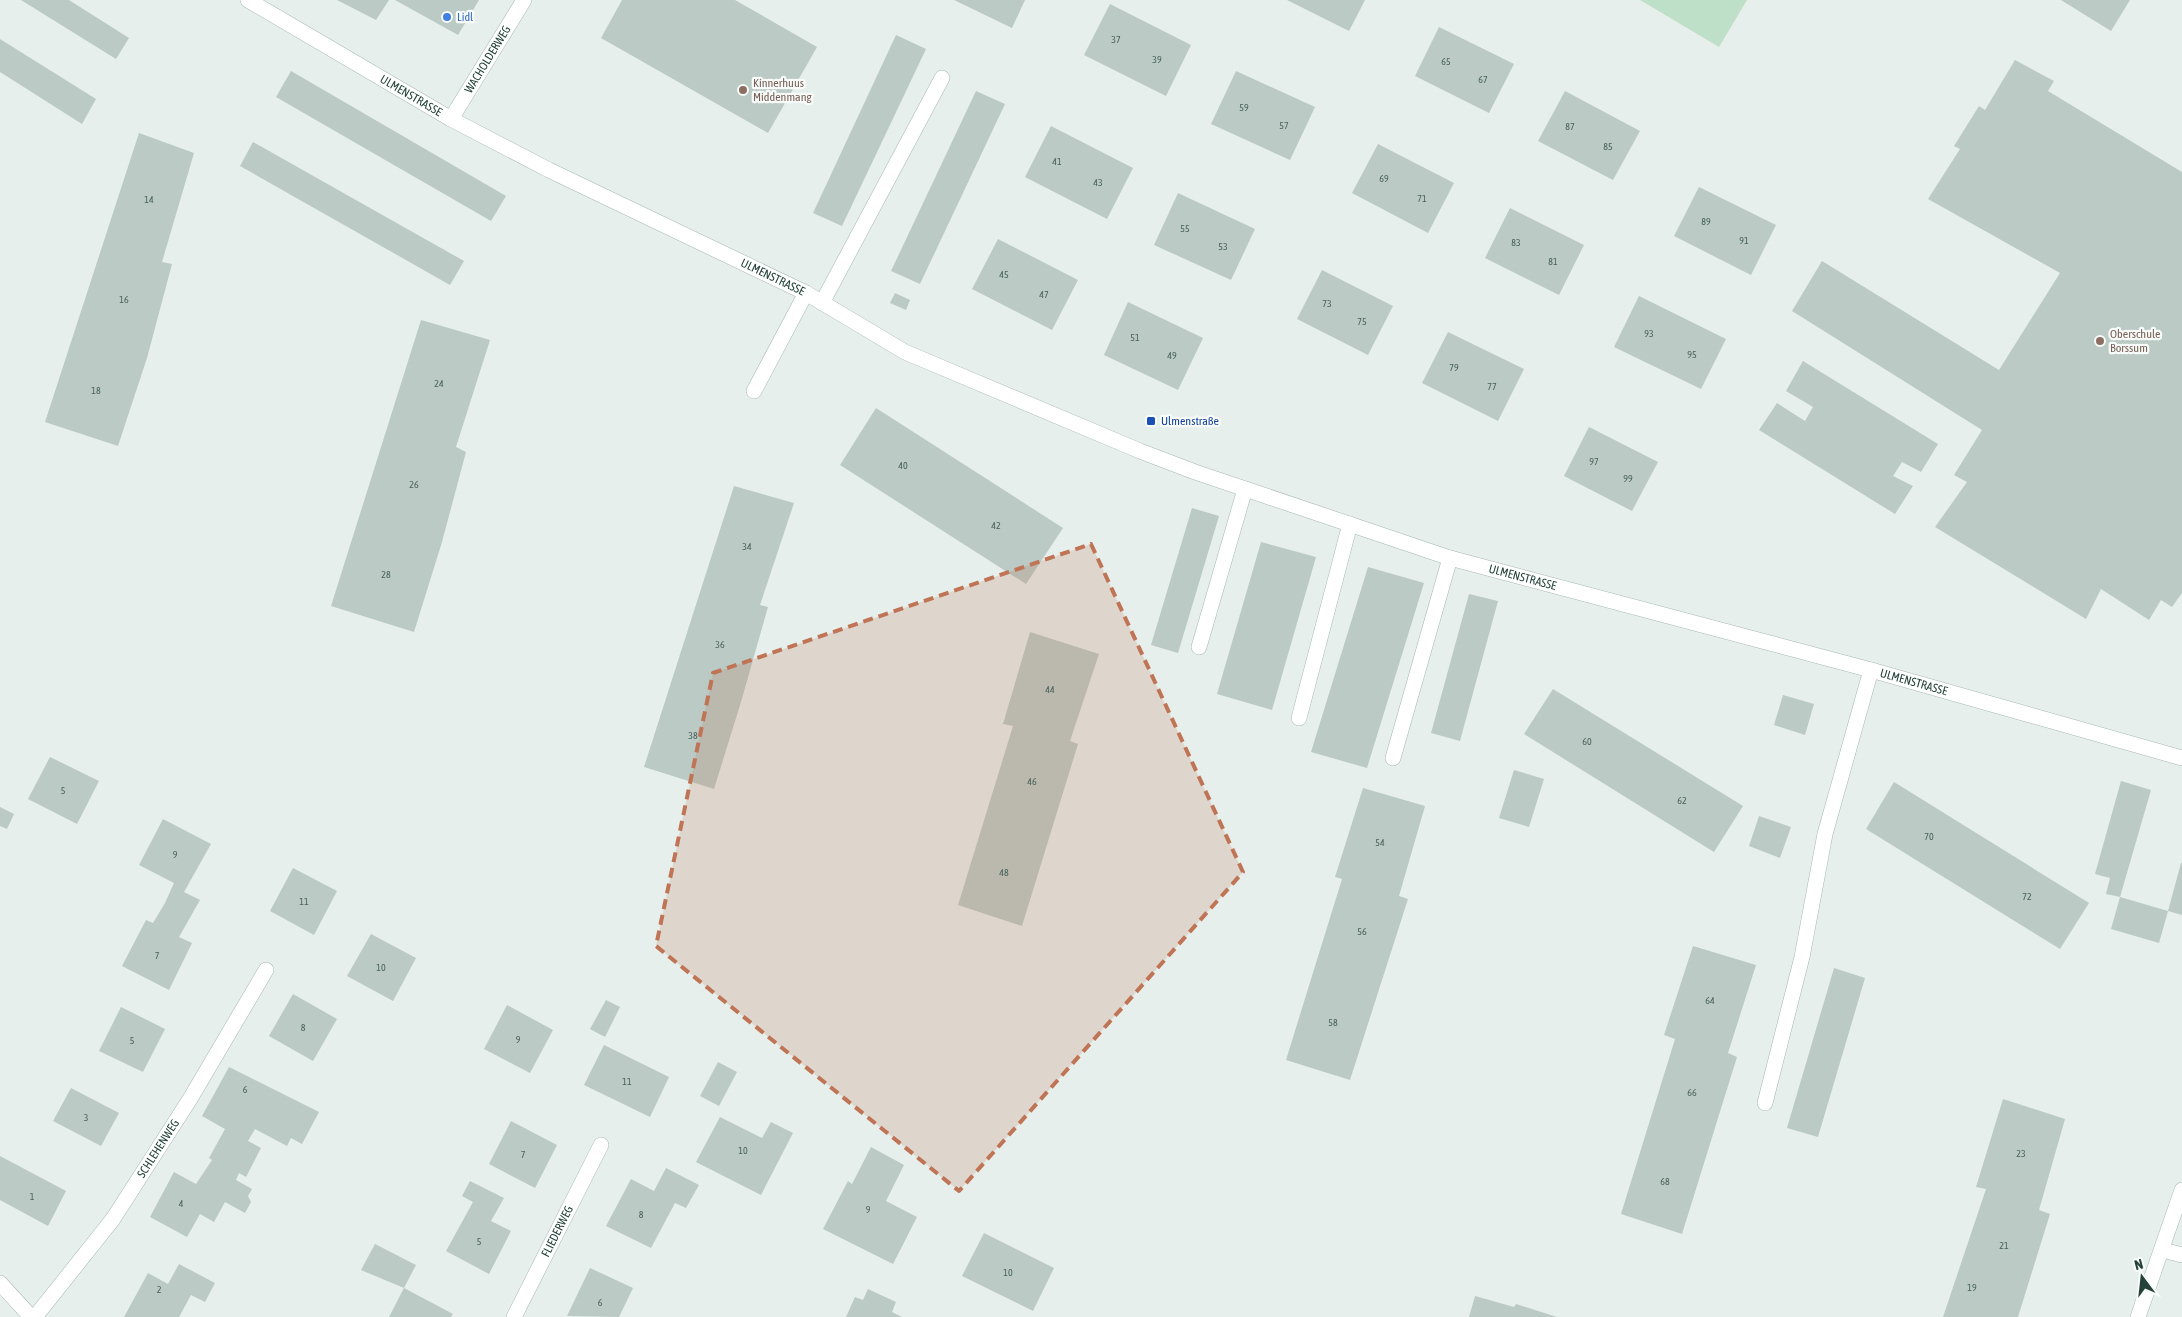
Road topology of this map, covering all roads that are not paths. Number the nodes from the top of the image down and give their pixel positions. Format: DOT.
graph roads {
  1 [pos="248,0"];
  2 [pos="524,0"];
  3 [pos="942,78"];
  4 [pos="451,119"];
  5 [pos="806,293"];
  6 [pos="822,303"];
  7 [pos="754,391"];
  8 [pos="1245,489"];
  9 [pos="1350,524"];
  10 [pos="1450,558"];
  11 [pos="1198,647"];
  12 [pos="1871,670"];
  13 [pos="1299,718"];
  14 [pos="1393,758"];
  15 [pos="2182,758"];
  16 [pos="266,970"];
  17 [pos="1764,1103"];
  18 [pos="601,1145"];
  19 [pos="2182,1190"];
  20 [pos="2163,1250"];
  21 [pos="2182,1255"];
  22 [pos="0,1283"];
  23 [pos="33,1317"];
  24 [pos="514,1317"];
  25 [pos="2138,1317"];
  1 -- 4 [label="street, ULMENSTRASSE"];
  2 -- 4 [label="street, WACHOLDERWEG"];
  3 -- 6 [label="street"];
  4 -- 5 [label="street, ULMENSTRASSE"];
  5 -- 6 [label="street, ULMENSTRASSE"];
  5 -- 7 [label="street"];
  6 -- 8 [label="street, ULMENSTRASSE"];
  8 -- 9 [label="street, ULMENSTRASSE"];
  8 -- 11 [label="street"];
  9 -- 10 [label="street, ULMENSTRASSE"];
  9 -- 13 [label="street"];
  10 -- 12 [label="street, ULMENSTRASSE"];
  10 -- 14 [label="street"];
  12 -- 15 [label="street, ULMENSTRASSE"];
  12 -- 17 [label="street"];
  16 -- 23 [label="street, SCHLEHENWEG"];
  18 -- 24 [label="street, FLIEDERWEG"];
  19 -- 20 [label="street"];
  20 -- 21 [label="street"];
  20 -- 25 [label="street"];
  22 -- 23 [label="street"];
}
